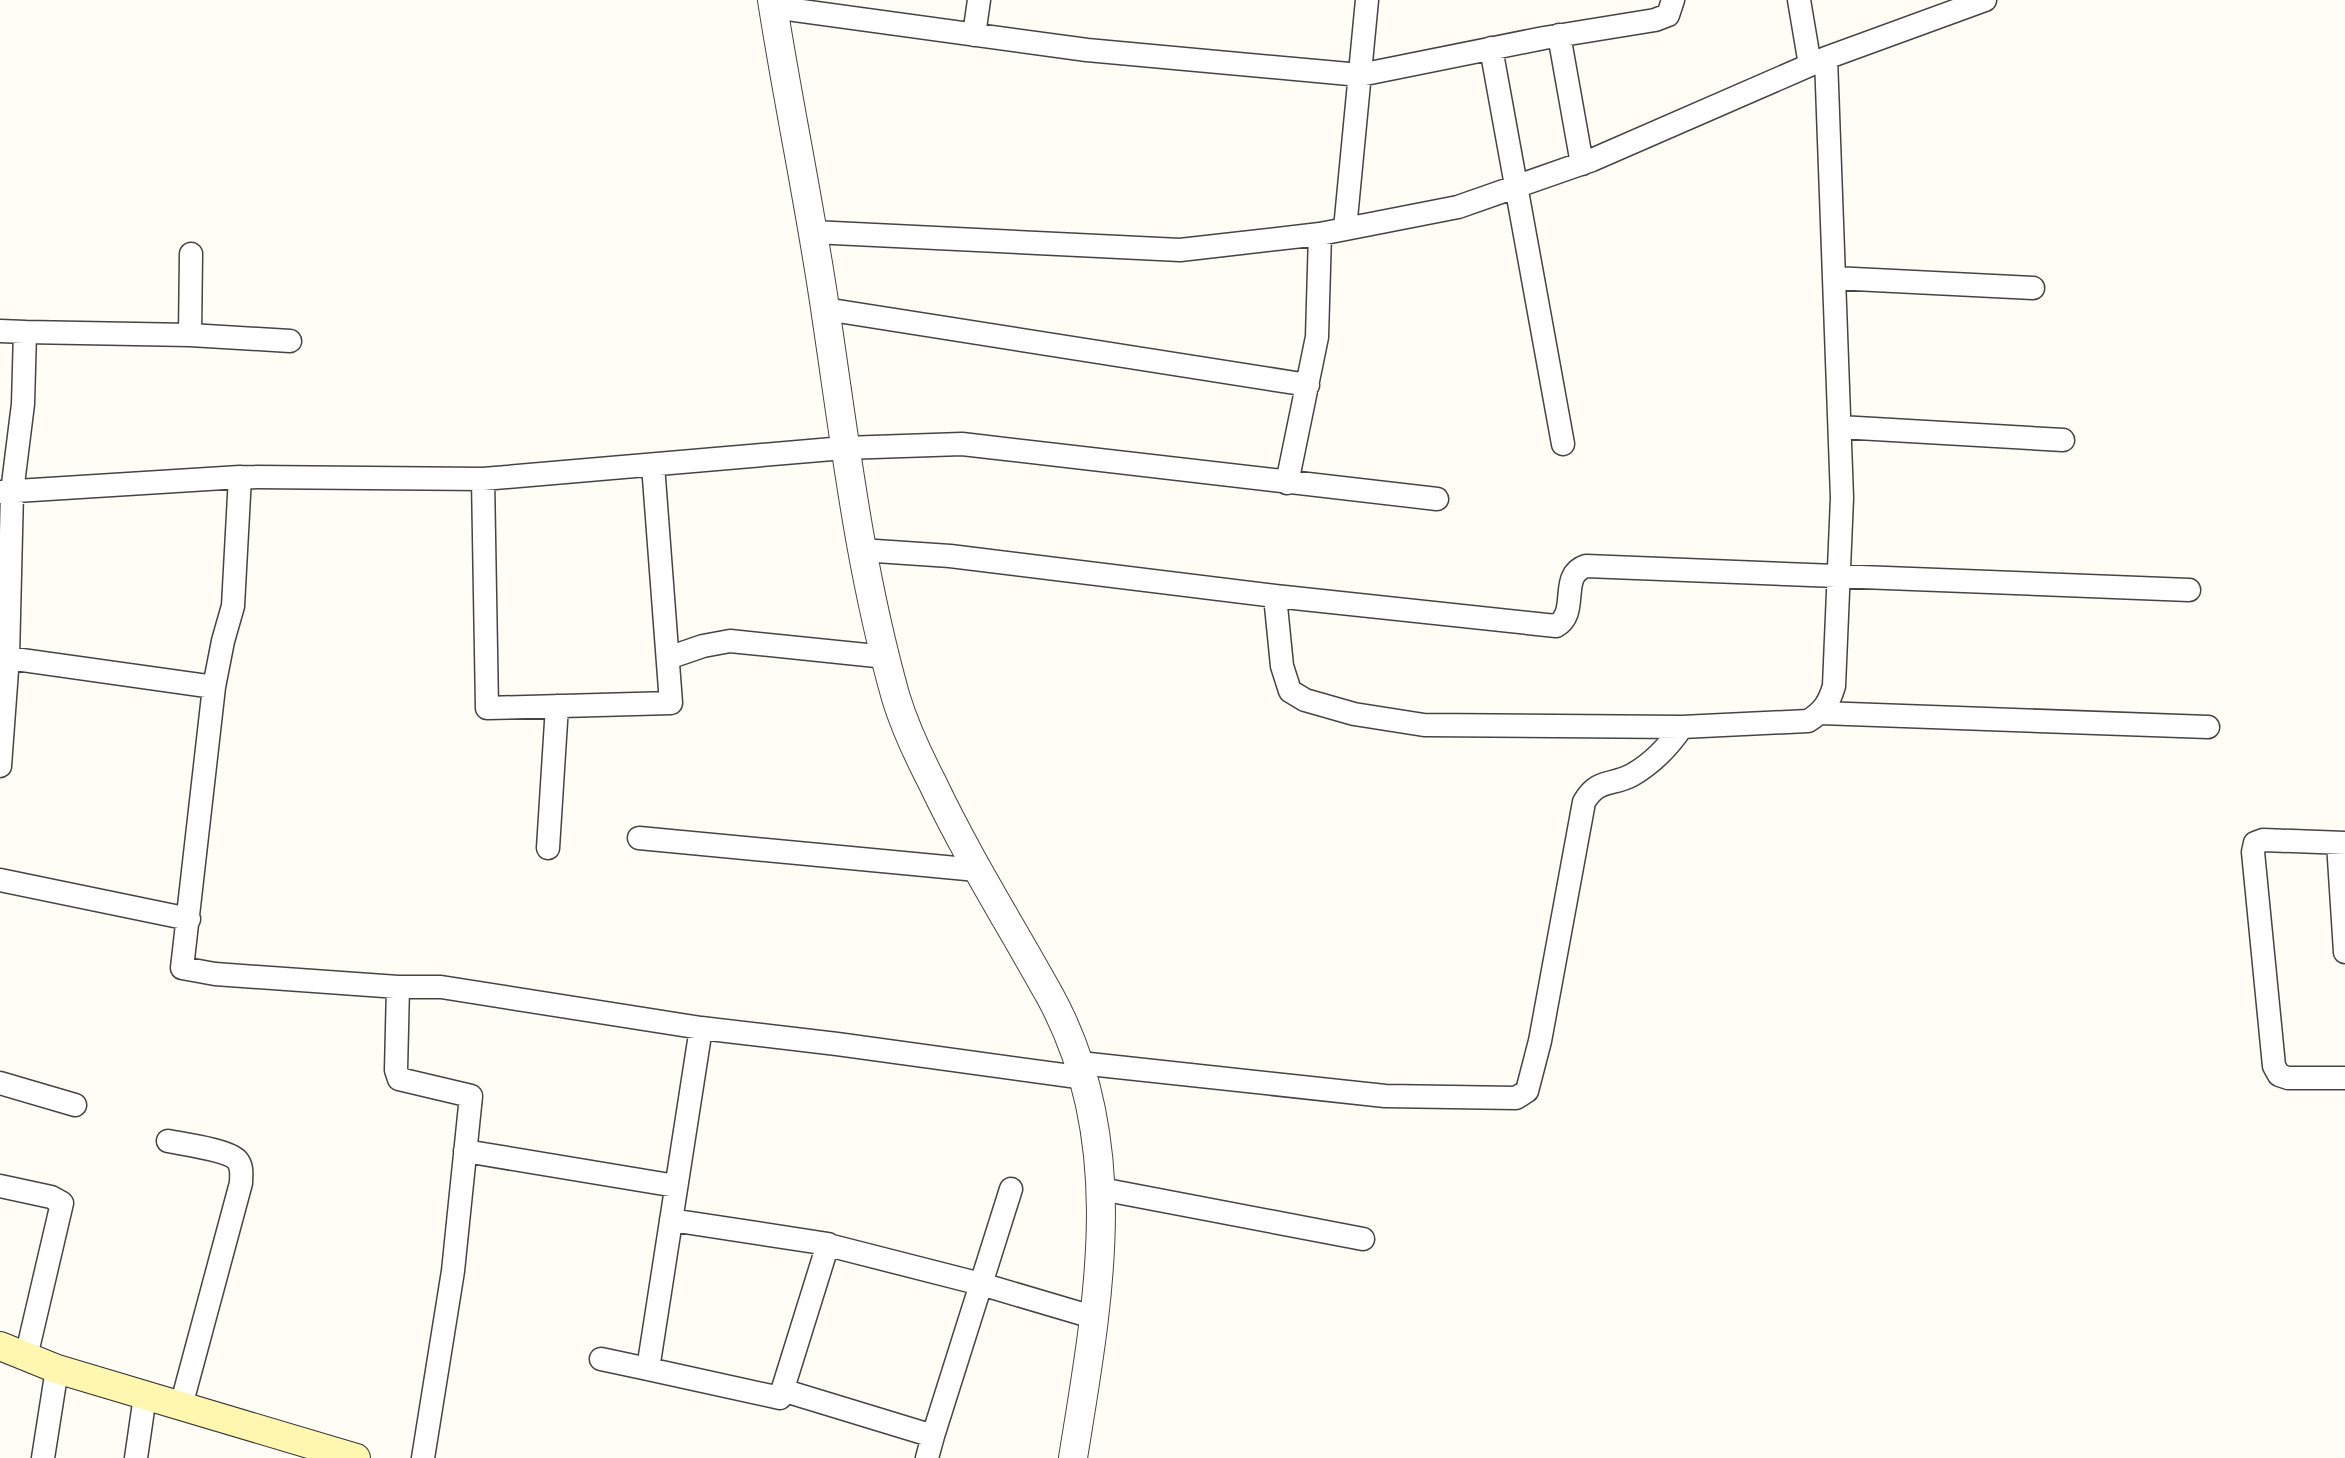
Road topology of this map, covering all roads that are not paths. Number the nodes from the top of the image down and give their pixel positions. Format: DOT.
graph roads {
  1 [pos="979,0"];
  2 [pos="1367,0"];
  3 [pos="1673,0"];
  4 [pos="1799,0"];
  5 [pos="1986,0"];
  6 [pos="772,4"];
  7 [pos="974,35"];
  8 [pos="1559,35"];
  9 [pos="1491,48"];
  10 [pos="1818,61"];
  11 [pos="1360,75"];
  12 [pos="1582,164"];
  13 [pos="1516,187"];
  14 [pos="1346,229"];
  15 [pos="813,232"];
  16 [pos="1320,234"];
  17 [pos="191,254"];
  18 [pos="1834,278"];
  19 [pos="2033,288"];
  20 [pos="825,309"];
  21 [pos="0,331"];
  22 [pos="26,332"];
  23 [pos="190,335"];
  24 [pos="290,341"];
  25 [pos="1308,385"];
  26 [pos="1840,428"];
  27 [pos="2063,440"];
  28 [pos="1563,444"];
  29 [pos="844,448"];
  30 [pos="653,464"];
  31 [pos="240,477"];
  32 [pos="483,479"];
  33 [pos="1287,483"];
  34 [pos="6,492"];
  35 [pos="1437,499"];
  36 [pos="861,550"];
  37 [pos="1840,576"];
  38 [pos="2189,590"];
  39 [pos="1275,596"];
  40 [pos="4,657"];
  41 [pos="886,657"];
  42 [pos="668,658"];
  43 [pos="214,687"];
  44 [pos="557,706"];
  45 [pos="1822,713"];
  46 [pos="1682,727"];
  47 [pos="2208,727"];
  48 [pos="0,766"];
  49 [pos="639,838"];
  50 [pos="2342,843"];
  51 [pos="548,848"];
  52 [pos="977,870"];
  53 [pos="0,880"];
  54 [pos="189,919"];
  55 [pos="2345,940"];
  56 [pos="398,987"];
  57 [pos="701,1028"];
  58 [pos="1082,1070"];
  59 [pos="2345,1078"];
  60 [pos="0,1084"];
  61 [pos="75,1105"];
  62 [pos="168,1140"];
  63 [pos="465,1152"];
  64 [pos="0,1186"];
  65 [pos="676,1186"];
  66 [pos="1011,1189"];
  67 [pos="1101,1189"];
  68 [pos="671,1220"];
  69 [pos="1362,1238"];
  70 [pos="828,1245"];
  71 [pos="981,1284"];
  72 [pos="1096,1318"];
  73 [pos="0,1346"];
  74 [pos="26,1357"];
  75 [pos="601,1360"];
  76 [pos="57,1368"];
  77 [pos="648,1368"];
  78 [pos="782,1390"];
  79 [pos="145,1396"];
  80 [pos="181,1406"];
  81 [pos="933,1436"];
  82 [pos="43,1458"];
  83 [pos="136,1458"];
  84 [pos="356,1458"];
  85 [pos="423,1458"];
  86 [pos="927,1458"];
  87 [pos="1073,1458"];
  1 -- 7 [label="street"];
  2 -- 11 [label="street"];
  3 -- 8 [label="street"];
  4 -- 10 [label="street"];
  5 -- 10 [label="street"];
  6 -- 7 [label="street"];
  6 -- 15 [label="street"];
  7 -- 11 [label="street"];
  8 -- 9 [label="street"];
  8 -- 12 [label="street"];
  9 -- 11 [label="street"];
  9 -- 13 [label="street"];
  10 -- 12 [label="street"];
  10 -- 18 [label="street"];
  11 -- 14 [label="street"];
  12 -- 13 [label="street"];
  13 -- 14 [label="street"];
  13 -- 28 [label="street"];
  14 -- 16 [label="street"];
  15 -- 16 [label="street"];
  15 -- 20 [label="street"];
  16 -- 25 [label="street"];
  17 -- 23 [label="street"];
  18 -- 19 [label="street"];
  18 -- 26 [label="street"];
  20 -- 25 [label="street"];
  20 -- 29 [label="street"];
  21 -- 22 [label="street"];
  22 -- 23 [label="street"];
  22 -- 34 [label="street"];
  23 -- 24 [label="street"];
  25 -- 33 [label="street"];
  26 -- 27 [label="street"];
  26 -- 37 [label="street"];
  29 -- 30 [label="street"];
  29 -- 33 [label="street"];
  29 -- 36 [label="street"];
  30 -- 32 [label="street"];
  30 -- 42 [label="street"];
  31 -- 32 [label="street"];
  31 -- 34 [label="street"];
  31 -- 43 [label="street"];
  32 -- 44 [label="street"];
  33 -- 35 [label="street"];
  34 -- 40 [label="street"];
  36 -- 39 [label="street"];
  36 -- 41 [label="street"];
  37 -- 38 [label="street"];
  37 -- 39 [label="street"];
  37 -- 45 [label="street"];
  39 -- 46 [label="street"];
  40 -- 43 [label="street"];
  40 -- 48 [label="street"];
  41 -- 42 [label="street"];
  41 -- 52 [label="street"];
  42 -- 44 [label="street"];
  43 -- 54 [label="street"];
  44 -- 51 [label="street"];
  45 -- 46 [label="street"];
  45 -- 47 [label="street"];
  46 -- 58 [label="street"];
  49 -- 52 [label="street"];
  50 -- 55 [label="street"];
  50 -- 59 [label="street"];
  52 -- 58 [label="street"];
  53 -- 54 [label="street"];
  54 -- 56 [label="street"];
  56 -- 57 [label="street"];
  56 -- 63 [label="street"];
  57 -- 58 [label="street"];
  57 -- 65 [label="street"];
  58 -- 67 [label="street"];
  60 -- 61 [label="street"];
  62 -- 80 [label="street"];
  63 -- 65 [label="street"];
  63 -- 85 [label="street"];
  64 -- 74 [label="street"];
  65 -- 68 [label="street"];
  66 -- 71 [label="street"];
  67 -- 69 [label="street"];
  67 -- 72 [label="street"];
  68 -- 70 [label="street"];
  68 -- 77 [label="street"];
  70 -- 71 [label="street"];
  70 -- 78 [label="street"];
  71 -- 72 [label="street"];
  71 -- 81 [label="street"];
  72 -- 87 [label="street"];
  73 -- 74 [label="main road"];
  74 -- 76 [label="main road"];
  75 -- 77 [label="street"];
  76 -- 79 [label="main road"];
  76 -- 82 [label="street"];
  77 -- 78 [label="street"];
  78 -- 81 [label="street"];
  79 -- 80 [label="main road"];
  79 -- 83 [label="street"];
  80 -- 84 [label="main road"];
  81 -- 86 [label="street"];
}
